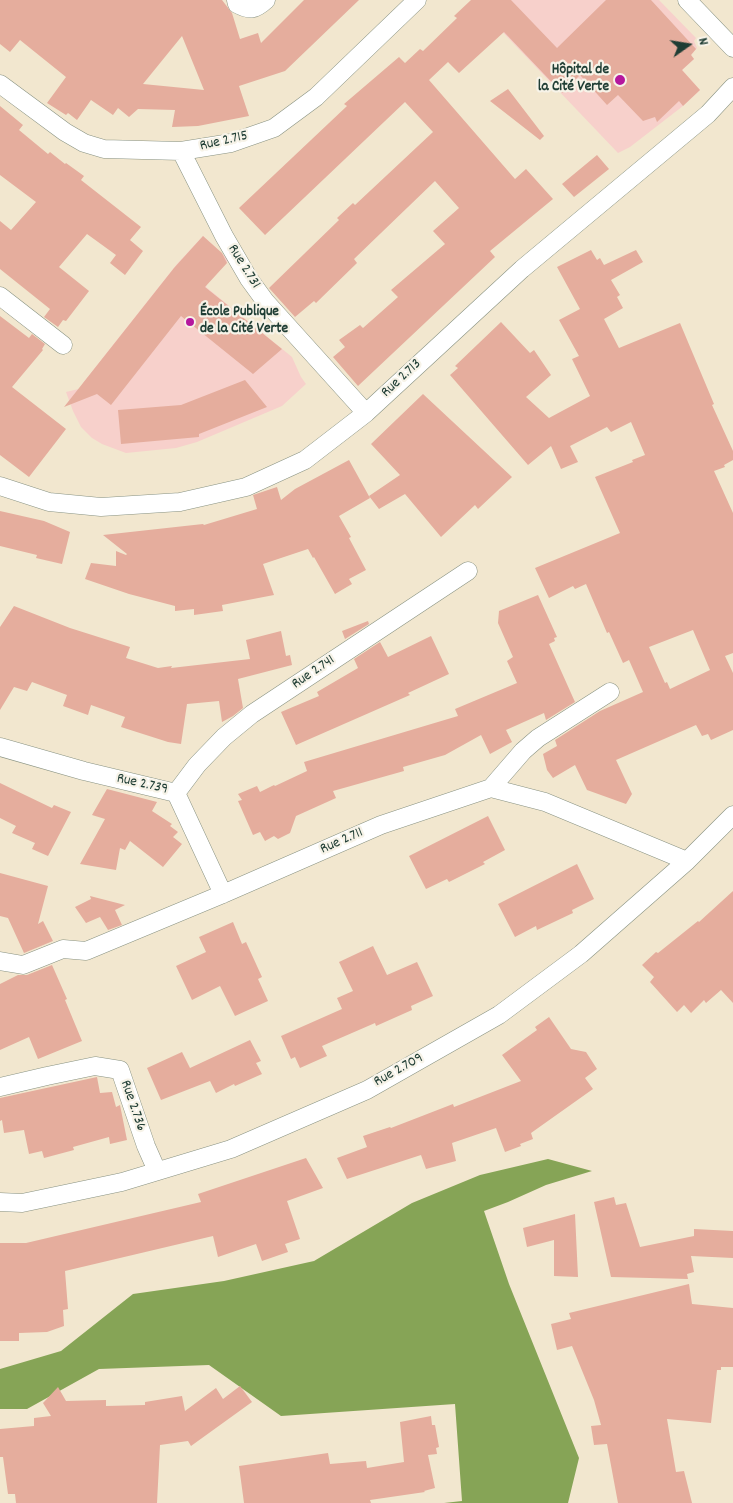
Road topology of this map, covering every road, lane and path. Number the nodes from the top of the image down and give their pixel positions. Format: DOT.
graph roads {
  1 [pos="236,0"];
  2 [pos="266,0"];
  3 [pos="417,0"];
  4 [pos="687,0"];
  5 [pos="733,48"];
  6 [pos="0,84"];
  7 [pos="733,87"];
  8 [pos="181,151"];
  9 [pos="0,296"];
  10 [pos="62,345"];
  11 [pos="366,413"];
  12 [pos="0,486"];
  13 [pos="468,571"];
  14 [pos="610,692"];
  15 [pos="0,747"];
  16 [pos="491,788"];
  17 [pos="176,793"];
  18 [pos="733,815"];
  19 [pos="687,861"];
  20 [pos="223,894"];
  21 [pos="0,961"];
  22 [pos="0,1087"];
  23 [pos="157,1171"];
  24 [pos="0,1202"];
  1 -- 2 [label="street"];
  3 -- 8 [label="street, Rue 2.715"];
  4 -- 5 [label="street"];
  6 -- 8 [label="street, Rue 2.715"];
  7 -- 11 [label="street, Rue 2.713"];
  8 -- 11 [label="street, Rue 2.731"];
  9 -- 10 [label="street"];
  11 -- 12 [label="street, Rue 2.713"];
  13 -- 17 [label="street, Rue 2.741"];
  14 -- 16 [label="street"];
  15 -- 17 [label="street, Rue 2.739"];
  16 -- 19 [label="street"];
  16 -- 20 [label="street, Rue 2.711"];
  17 -- 20 [label="street, Rue 2.739"];
  18 -- 19 [label="street, Rue 2.709"];
  19 -- 23 [label="street, Rue 2.709"];
  20 -- 21 [label="street, Rue 2.711"];
  22 -- 23 [label="street, Rue 2.736"];
  23 -- 24 [label="street, Rue 2.709"];
}
